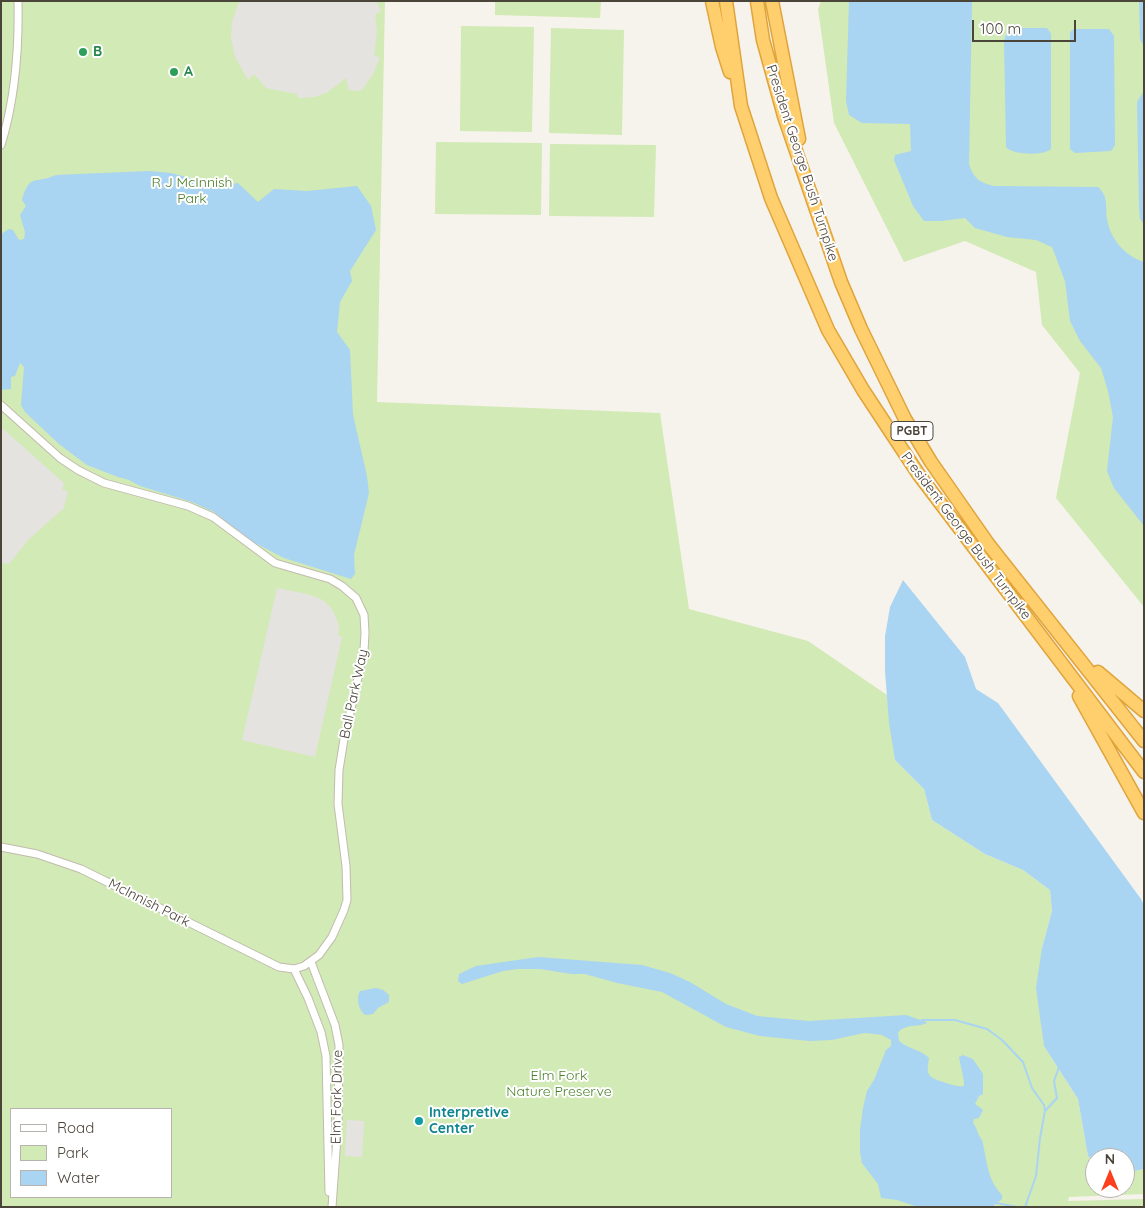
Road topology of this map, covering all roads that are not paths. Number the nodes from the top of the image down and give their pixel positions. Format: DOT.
graph roads {
  1 [pos="18,1"];
  2 [pos="712,1"];
  3 [pos="726,1"];
  4 [pos="757,1"];
  5 [pos="772,1"];
  6 [pos="741,106"];
  7 [pos="1,146"];
  8 [pos="808,186"];
  9 [pos="1,405"];
  10 [pos="1070,646"];
  11 [pos="1054,652"];
  12 [pos="1144,711"];
  13 [pos="1144,741"];
  14 [pos="1144,772"];
  15 [pos="1144,813"];
  16 [pos="1,847"];
  17 [pos="311,962"];
  18 [pos="294,969"];
  19 [pos="330,1207"];
  1 -- 7 [label="street"];
  2 -- 6 [label="highway"];
  3 -- 6 [label="highway, President George Bush Turnpike / PGBT"];
  4 -- 8 [label="highway, President George Bush Turnpike / PGBT"];
  5 -- 8 [label="highway"];
  6 -- 11 [label="highway, President George Bush Turnpike / PGBT"];
  8 -- 10 [label="highway, President George Bush Turnpike / PGBT"];
  9 -- 17 [label="street, Ball Park Way"];
  10 -- 12 [label="highway"];
  10 -- 13 [label="highway, President George Bush Turnpike / PGBT"];
  11 -- 14 [label="highway, President George Bush Turnpike / PGBT"];
  11 -- 15 [label="highway"];
  16 -- 18 [label="street, McInnish Park"];
  17 -- 18 [label="street, Ball Park Way"];
  17 -- 19 [label="street, Elm Fork Drive"];
  18 -- 19 [label="street, Elm Fork Drive"];
}
